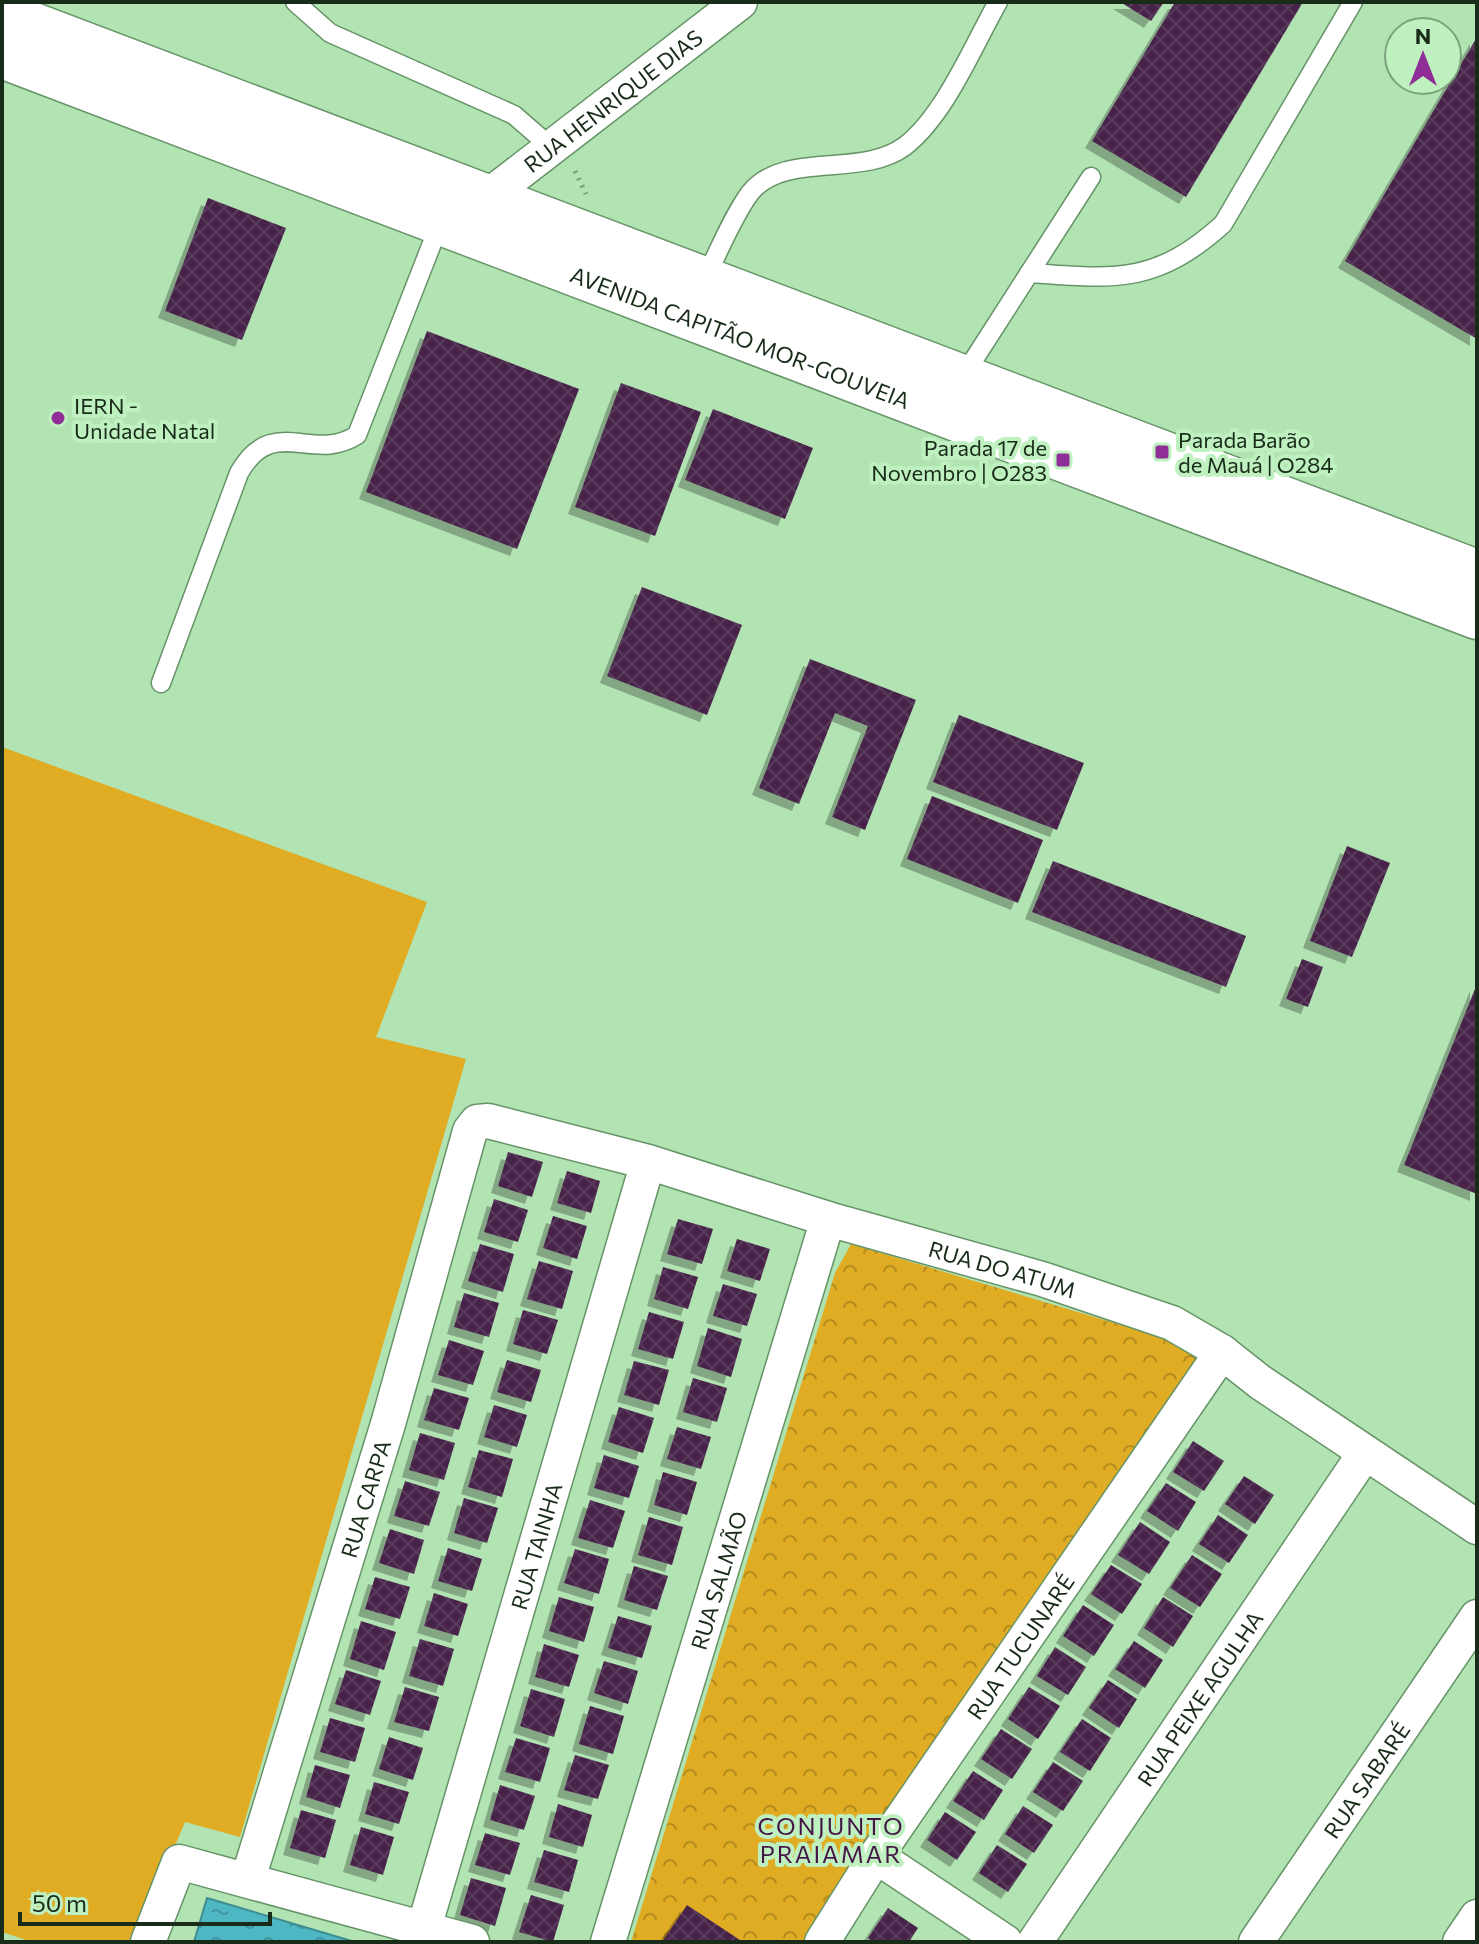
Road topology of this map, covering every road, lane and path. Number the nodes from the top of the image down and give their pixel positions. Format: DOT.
graph roads {
  1 [pos="295,2"];
  2 [pos="740,2"];
  3 [pos="998,2"];
  4 [pos="1353,2"];
  5 [pos="2,13"];
  6 [pos="2,56"];
  7 [pos="217,93"];
  8 [pos="202,133"];
  9 [pos="552,148"];
  10 [pos="1091,177"];
  11 [pos="486,198"];
  12 [pos="440,223"];
  13 [pos="1029,273"];
  14 [pos="704,280"];
  15 [pos="962,378"];
  16 [pos="1477,572"];
  17 [pos="1477,617"];
  18 [pos="161,683"];
  19 [pos="479,1121"];
  20 [pos="648,1162"];
  21 [pos="828,1219"];
  22 [pos="1222,1352"];
  23 [pos="1365,1453"];
  24 [pos="1477,1527"];
  25 [pos="1477,1617"];
  26 [pos="876,1856"];
  27 [pos="248,1879"];
  28 [pos="1477,1917"];
  29 [pos="424,1928"];
  30 [pos="148,1942"];
  31 [pos="472,1942"];
  32 [pos="608,1942"];
  33 [pos="822,1942"];
  34 [pos="1005,1942"];
  35 [pos="1035,1942"];
  36 [pos="1256,1942"];
  37 [pos="1460,1942"];
  1 -- 9 [label="lane"];
  2 -- 9 [label="street, RUA HENRIQUE DIAS"];
  3 -- 14 [label="lane"];
  4 -- 13 [label="lane"];
  5 -- 7 [label="main road, AVENIDA CAPITÃO MOR-GOUVEIA"];
  6 -- 8 [label="main road, AVENIDA CAPITÃO MOR-GOUVEIA"];
  7 -- 8 [label="main road"];
  7 -- 11 [label="main road, AVENIDA CAPITÃO MOR-GOUVEIA"];
  8 -- 12 [label="main road, AVENIDA CAPITÃO MOR-GOUVEIA"];
  9 -- 11 [label="street, RUA HENRIQUE DIAS"];
  10 -- 13 [label="lane"];
  11 -- 14 [label="main road, AVENIDA CAPITÃO MOR-GOUVEIA"];
  12 -- 17 [label="main road, AVENIDA CAPITÃO MOR-GOUVEIA"];
  12 -- 18 [label="lane"];
  13 -- 15 [label="lane"];
  14 -- 15 [label="main road, AVENIDA CAPITÃO MOR-GOUVEIA"];
  15 -- 16 [label="main road, AVENIDA CAPITÃO MOR-GOUVEIA"];
  19 -- 20 [label="street, RUA DO ATUM"];
  19 -- 27 [label="street, RUA CARPA"];
  20 -- 21 [label="street, RUA DO ATUM"];
  20 -- 29 [label="street, RUA TAINHA"];
  21 -- 22 [label="street, RUA DO ATUM"];
  21 -- 32 [label="street, RUA SALMÃO"];
  22 -- 23 [label="street, RUA DO ATUM"];
  22 -- 26 [label="street, RUA TUCUNARÉ"];
  23 -- 24 [label="street, RUA DO ATUM"];
  23 -- 35 [label="street, RUA PEIXE AGULHA"];
  25 -- 36 [label="street, RUA SABARÉ"];
  26 -- 33 [label="street, RUA TUCUNARÉ"];
  26 -- 34 [label="street"];
  27 -- 29 [label="street"];
  27 -- 30 [label="street"];
  28 -- 37 [label="street"];
  29 -- 31 [label="street"];
}
